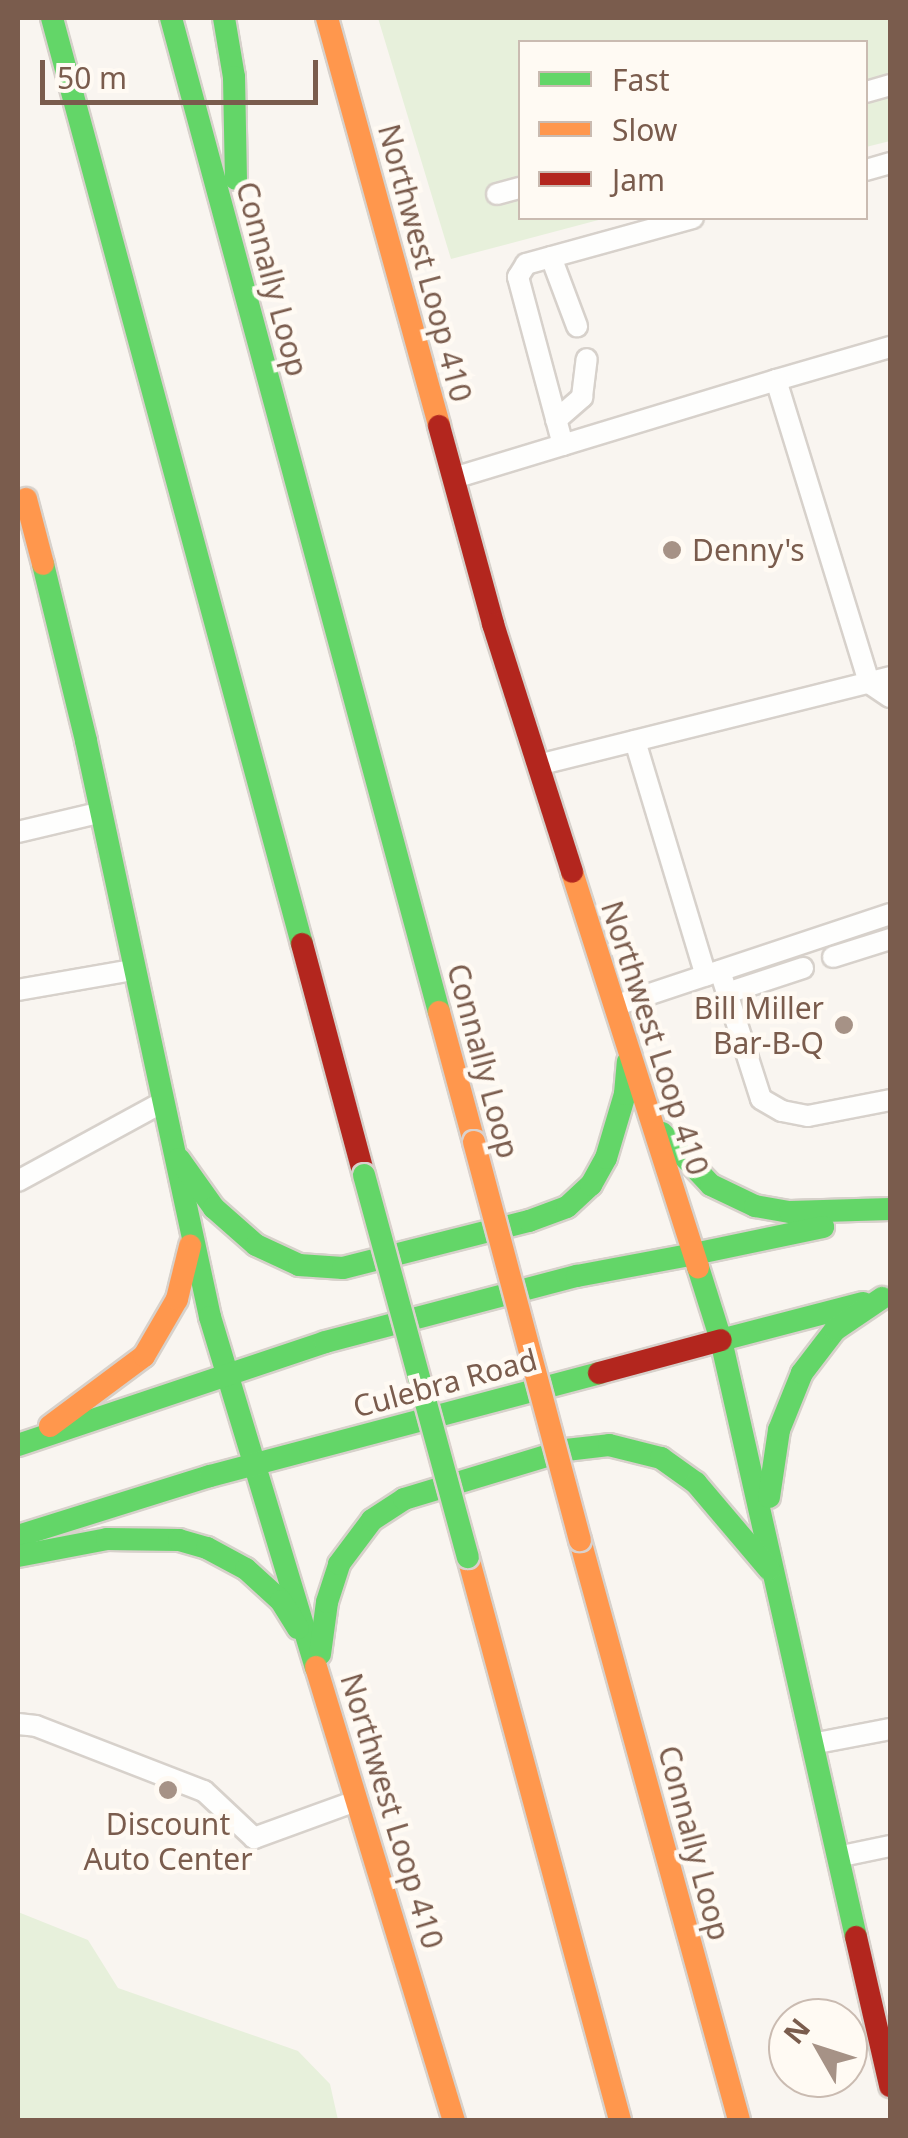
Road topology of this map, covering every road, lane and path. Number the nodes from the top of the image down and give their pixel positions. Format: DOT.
graph roads {
  1 [pos="52,18"];
  2 [pos="170,18"];
  3 [pos="224,18"];
  4 [pos="327,18"];
  5 [pos="518,189"];
  6 [pos="497,194"];
  7 [pos="686,220"];
  8 [pos="550,257"];
  9 [pos="237,264"];
  10 [pos="576,326"];
  11 [pos="890,347"];
  12 [pos="588,359"];
  13 [pos="776,380"];
  14 [pos="556,420"];
  15 [pos="563,445"];
  16 [pos="18,470"];
  17 [pos="452,479"];
  18 [pos="25,515"];
  19 [pos="890,677"];
  20 [pos="869,682"];
  21 [pos="890,697"];
  22 [pos="635,741"];
  23 [pos="536,766"];
  24 [pos="102,812"];
  25 [pos="18,832"];
  26 [pos="890,914"];
  27 [pos="890,939"];
  28 [pos="833,957"];
  29 [pos="804,968"];
  30 [pos="134,970"];
  31 [pos="713,973"];
  32 [pos="18,990"];
  33 [pos="727,993"];
  34 [pos="614,1006"];
  35 [pos="628,1056"];
  36 [pos="890,1100"];
  37 [pos="163,1102"];
  38 [pos="647,1106"];
  39 [pos="172,1148"];
  40 [pos="18,1181"];
  41 [pos="890,1210"];
  42 [pos="191,1243"];
  43 [pos="694,1254"];
  44 [pos="886,1297"];
  45 [pos="722,1340"];
  46 [pos="228,1374"];
  47 [pos="23,1442"];
  48 [pos="254,1464"];
  49 [pos="18,1536"];
  50 [pos="18,1556"];
  51 [pos="774,1575"];
  52 [pos="319,1674"];
  53 [pos="18,1724"];
  54 [pos="890,1729"];
  55 [pos="810,1744"];
  56 [pos="356,1801"];
  57 [pos="890,1846"];
  58 [pos="836,1858"];
  59 [pos="890,1988"];
  60 [pos="867,1994"];
  61 [pos="890,2086"];
  62 [pos="454,2120"];
  63 [pos="620,2120"];
  64 [pos="739,2120"];
  1 -- 63 [label="main road, bridge"];
  2 -- 9 [label="main road, Connally Loop"];
  3 -- 9 [label="main road"];
  4 -- 17 [label="main road, Northwest Loop 410"];
  5 -- 6 [label="lane"];
  7 -- 8 [label="lane"];
  8 -- 10 [label="lane"];
  8 -- 14 [label="lane"];
  9 -- 64 [label="main road, Connally Loop, bridge"];
  11 -- 13 [label="lane"];
  12 -- 14 [label="lane"];
  13 -- 15 [label="lane"];
  13 -- 20 [label="lane"];
  14 -- 15 [label="lane"];
  15 -- 17 [label="lane"];
  16 -- 18 [label="main road, Northwest Loop 410"];
  17 -- 23 [label="main road, Northwest Loop 410"];
  18 -- 24 [label="main road, Northwest Loop 410"];
  19 -- 20 [label="lane"];
  20 -- 21 [label="lane"];
  20 -- 22 [label="lane"];
  22 -- 23 [label="lane"];
  22 -- 31 [label="lane"];
  23 -- 34 [label="main road, Northwest Loop 410"];
  24 -- 25 [label="lane"];
  24 -- 30 [label="main road, Northwest Loop 410"];
  26 -- 31 [label="lane"];
  27 -- 28 [label="lane"];
  29 -- 33 [label="lane"];
  30 -- 32 [label="lane"];
  30 -- 37 [label="main road, Northwest Loop 410"];
  31 -- 33 [label="lane"];
  31 -- 34 [label="lane"];
  33 -- 36 [label="lane"];
  34 -- 35 [label="main road, Northwest Loop 410"];
  35 -- 38 [label="main road, Northwest Loop 410"];
  35 -- 39 [label="main road"];
  37 -- 39 [label="main road, Northwest Loop 410"];
  37 -- 40 [label="lane"];
  38 -- 41 [label="main road"];
  38 -- 43 [label="main road, Northwest Loop 410"];
  39 -- 42 [label="main road, Northwest Loop 410"];
  41 -- 43 [label="main road"];
  42 -- 46 [label="main road, Northwest Loop 410"];
  42 -- 47 [label="main road"];
  43 -- 45 [label="main road, Northwest Loop 410"];
  43 -- 46 [label="main road"];
  44 -- 45 [label="main road, Culebra Road"];
  44 -- 51 [label="main road"];
  45 -- 48 [label="main road, Culebra Road"];
  45 -- 51 [label="main road, Northwest Loop 410"];
  46 -- 47 [label="main road"];
  46 -- 48 [label="main road, Northwest Loop 410"];
  48 -- 49 [label="main road, Culebra Road"];
  48 -- 52 [label="main road, Northwest Loop 410"];
  50 -- 52 [label="main road"];
  51 -- 52 [label="main road"];
  51 -- 55 [label="main road, Northwest Loop 410"];
  52 -- 56 [label="main road, Northwest Loop 410"];
  53 -- 56 [label="lane"];
  54 -- 55 [label="lane"];
  55 -- 58 [label="main road, Northwest Loop 410"];
  56 -- 62 [label="main road, Northwest Loop 410"];
  57 -- 58 [label="lane"];
  58 -- 60 [label="main road, Northwest Loop 410"];
  59 -- 60 [label="lane"];
  60 -- 61 [label="main road, Northwest Loop 410"];
}
